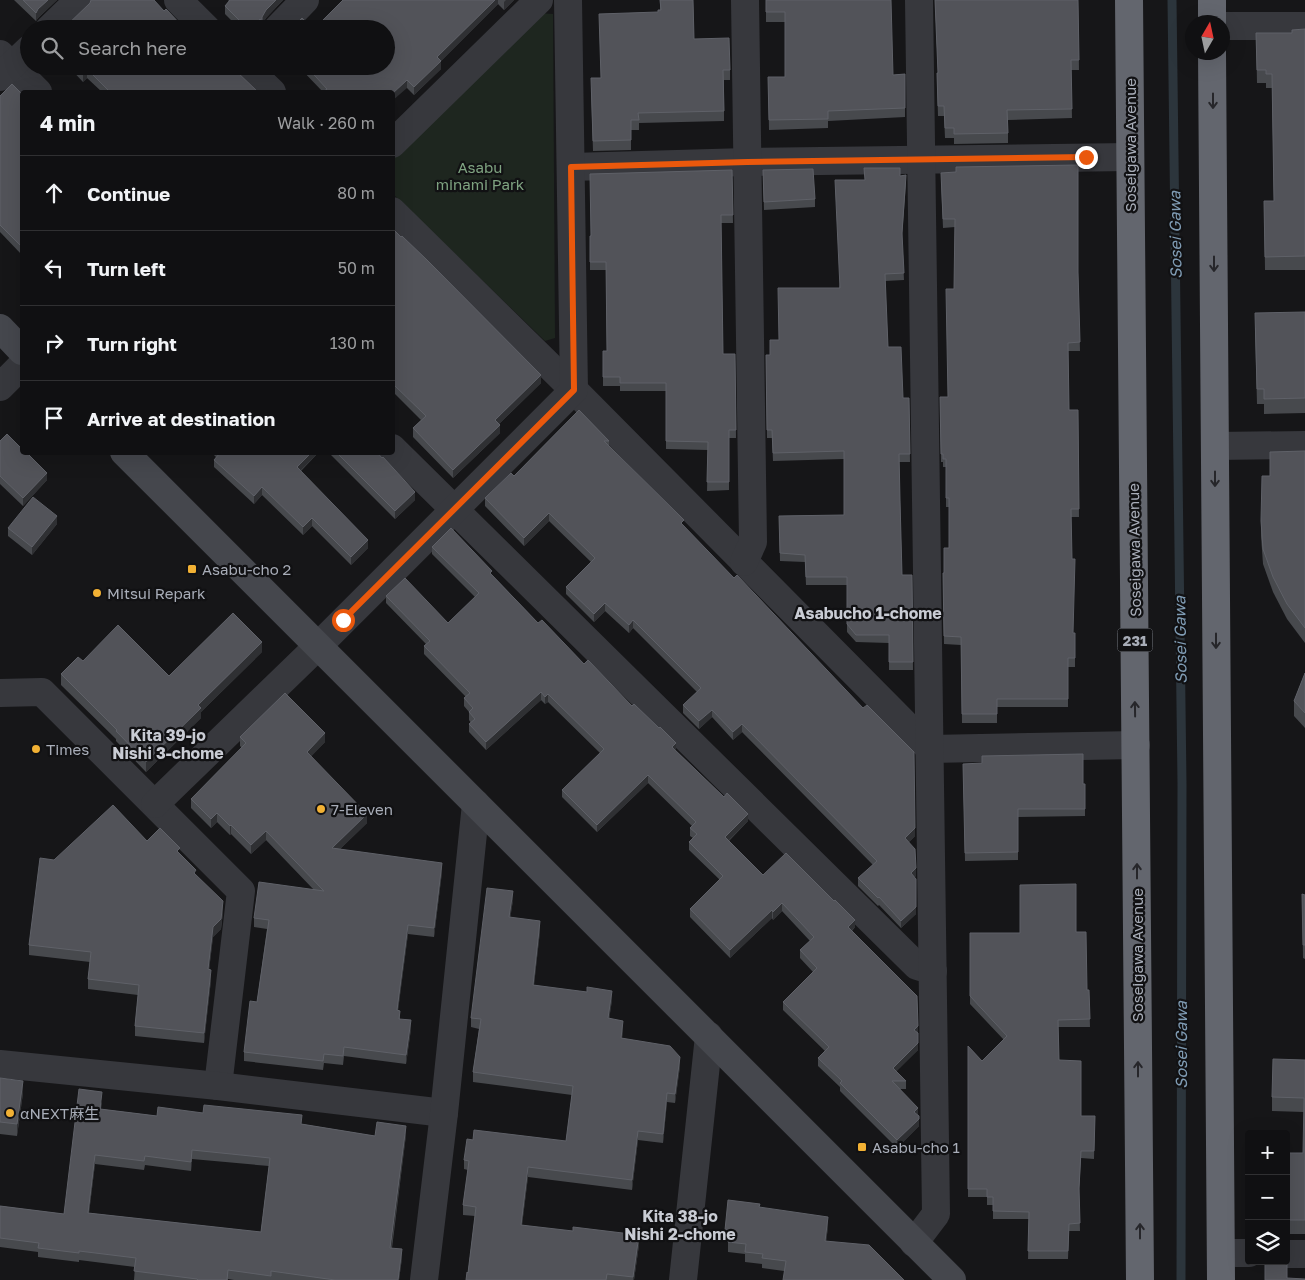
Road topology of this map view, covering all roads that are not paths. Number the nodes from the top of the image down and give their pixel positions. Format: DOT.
graph roads {
  1 [pos="79,0"];
  2 [pos="178,0"];
  3 [pos="305,0"];
  4 [pos="539,0"];
  5 [pos="568,0"];
  6 [pos="745,0"];
  7 [pos="919,0"];
  8 [pos="1129,0"];
  9 [pos="1212,0"];
  10 [pos="1212,15"];
  11 [pos="58,20"];
  12 [pos="198,20"];
  13 [pos="286,20"];
  14 [pos="1230,26"];
  15 [pos="1305,26"];
  16 [pos="1212,60"];
  17 [pos="10,61"];
  18 [pos="20,72"];
  19 [pos="23,75"];
  20 [pos="254,75"];
  21 [pos="36,90"];
  22 [pos="270,90"];
  23 [pos="395,141"];
  24 [pos="1130,156"];
  25 [pos="921,160"];
  26 [pos="747,162"];
  27 [pos="571,167"];
  28 [pos="395,215"];
  29 [pos="0,328"];
  30 [pos="20,349"];
  31 [pos="20,367"];
  32 [pos="0,387"];
  33 [pos="574,390"];
  34 [pos="1305,445"];
  35 [pos="1214,446"];
  36 [pos="395,451"];
  37 [pos="127,455"];
  38 [pos="454,510"];
  39 [pos="744,562"];
  40 [pos="318,646"];
  41 [pos="0,693"];
  42 [pos="1136,745"];
  43 [pos="930,749"];
  44 [pos="155,804"];
  45 [pos="476,804"];
  46 [pos="933,971"];
  47 [pos="709,1036"];
  48 [pos="0,1064"];
  49 [pos="218,1086"];
  50 [pos="444,1113"];
  51 [pos="914,1244"];
  52 [pos="1221,1253"];
  53 [pos="1245,1253"];
  54 [pos="1290,1254"];
  55 [pos="1305,1254"];
  56 [pos="424,1280"];
  57 [pos="683,1280"];
  58 [pos="952,1280"];
  59 [pos="1140,1280"];
  60 [pos="1221,1280"];
  1 -- 11 [label="street"];
  2 -- 12 [label="street"];
  3 -- 13 [label="street"];
  4 -- 23 [label="street"];
  5 -- 27 [label="street"];
  6 -- 26 [label="street"];
  7 -- 25 [label="street"];
  8 -- 24 [label="highway, Soseigawa Avenue / 231"];
  9 -- 10 [label="highway"];
  14 -- 15 [label="street"];
  16 -- 35 [label="highway, one-way"];
  17 -- 18 [label="street"];
  19 -- 21 [label="street"];
  20 -- 22 [label="street"];
  24 -- 25 [label="street"];
  42 -- 24 [label="highway, Soseigawa Avenue / 231, one-way"];
  25 -- 26 [label="street"];
  25 -- 43 [label="street"];
  26 -- 27 [label="street"];
  26 -- 39 [label="street"];
  27 -- 33 [label="street"];
  28 -- 33 [label="street"];
  29 -- 30 [label="street"];
  31 -- 32 [label="street"];
  33 -- 38 [label="street"];
  33 -- 39 [label="street"];
  34 -- 35 [label="street"];
  35 -- 52 [label="highway, one-way"];
  36 -- 38 [label="street"];
  37 -- 40 [label="street"];
  38 -- 40 [label="street"];
  38 -- 46 [label="street"];
  39 -- 43 [label="street"];
  40 -- 44 [label="street"];
  40 -- 45 [label="street"];
  41 -- 44 [label="street"];
  42 -- 43 [label="street"];
  59 -- 42 [label="highway, Soseigawa Avenue / 231, one-way"];
  43 -- 46 [label="street"];
  44 -- 49 [label="street"];
  45 -- 47 [label="street"];
  45 -- 50 [label="street"];
  46 -- 51 [label="street"];
  47 -- 51 [label="street"];
  47 -- 57 [label="street"];
  48 -- 49 [label="street"];
  49 -- 50 [label="street"];
  50 -- 56 [label="street"];
  51 -- 58 [label="street"];
  52 -- 53 [label="street"];
  52 -- 60 [label="highway"];
  54 -- 55 [label="street"];
}
